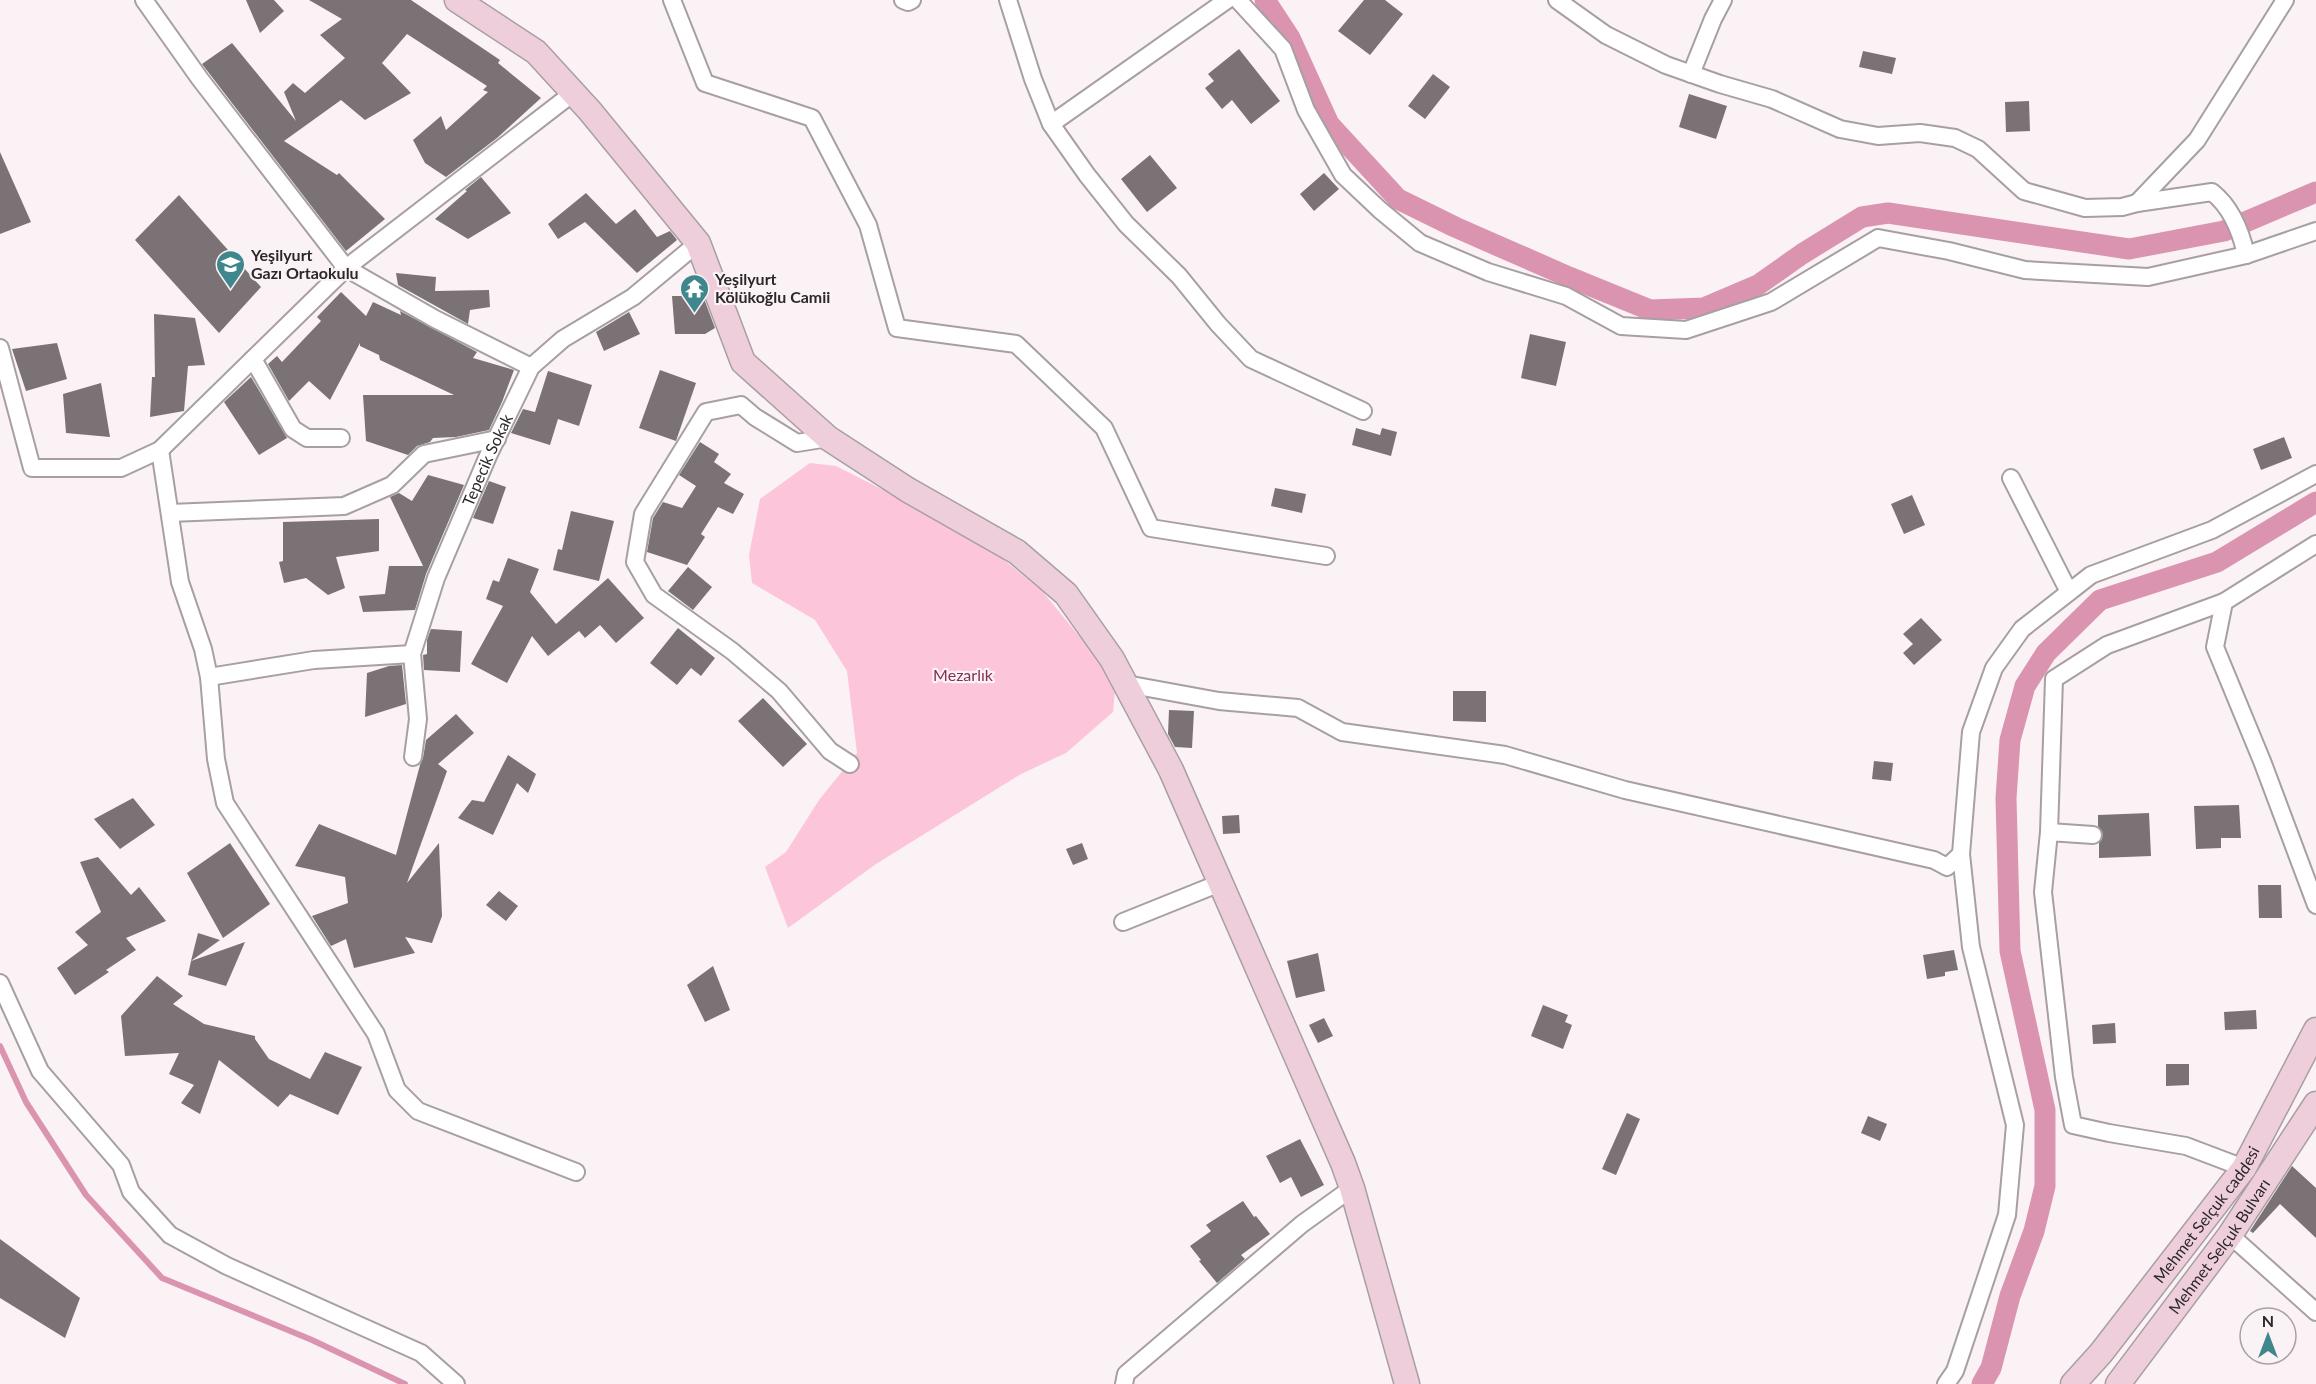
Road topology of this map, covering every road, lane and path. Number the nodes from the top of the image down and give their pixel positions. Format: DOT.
graph roads {
  1 [pos="144,0"];
  2 [pos="457,0"];
  3 [pos="672,0"];
  4 [pos="903,0"];
  5 [pos="912,0"];
  6 [pos="1008,0"];
  7 [pos="1227,0"];
  8 [pos="1238,0"];
  9 [pos="1557,0"];
  10 [pos="1724,0"];
  11 [pos="2285,0"];
  12 [pos="1691,74"];
  13 [pos="573,93"];
  14 [pos="1052,124"];
  15 [pos="2137,203"];
  16 [pos="2316,231"];
  17 [pos="698,243"];
  18 [pos="2246,255"];
  19 [pos="346,268"];
  20 [pos="0,348"];
  21 [pos="253,359"];
  22 [pos="531,367"];
  23 [pos="1363,411"];
  24 [pos="0,415"];
  25 [pos="18,416"];
  26 [pos="341,438"];
  27 [pos="828,438"];
  28 [pos="497,439"];
  29 [pos="160,450"];
  30 [pos="2316,474"];
  31 [pos="2010,478"];
  32 [pos="170,513"];
  33 [pos="2316,544"];
  34 [pos="1326,556"];
  35 [pos="2069,592"];
  36 [pos="2224,602"];
  37 [pos="412,654"];
  38 [pos="209,677"];
  39 [pos="1125,684"];
  40 [pos="413,757"];
  41 [pos="850,764"];
  42 [pos="2049,832"];
  43 [pos="2093,835"];
  44 [pos="1961,854"];
  45 [pos="1220,883"];
  46 [pos="2316,905"];
  47 [pos="1123,922"];
  48 [pos="0,983"];
  49 [pos="2316,1030"];
  50 [pos="2316,1104"];
  51 [pos="2244,1168"];
  52 [pos="576,1172"];
  53 [pos="1352,1188"];
  54 [pos="2230,1235"];
  55 [pos="2316,1312"];
  56 [pos="1392,1330"];
  57 [pos="456,1384"];
  58 [pos="1124,1384"];
  59 [pos="1407,1384"];
  60 [pos="1420,1384"];
  61 [pos="1946,1384"];
  62 [pos="2073,1384"];
  63 [pos="2118,1384"];
  1 -- 19 [label="street"];
  2 -- 13 [label="main road"];
  3 -- 34 [label="street"];
  4 -- 5 [label="street"];
  6 -- 14 [label="street"];
  7 -- 14 [label="street"];
  8 -- 18 [label="street"];
  9 -- 12 [label="street"];
  10 -- 12 [label="street"];
  11 -- 15 [label="street"];
  12 -- 15 [label="street"];
  13 -- 17 [label="main road"];
  13 -- 19 [label="street"];
  14 -- 23 [label="street"];
  15 -- 18 [label="street"];
  16 -- 18 [label="street"];
  17 -- 22 [label="street, Tepecik Sokak"];
  17 -- 27 [label="main road"];
  19 -- 21 [label="street"];
  19 -- 22 [label="street"];
  20 -- 25 [label="street"];
  21 -- 26 [label="street"];
  21 -- 29 [label="street"];
  22 -- 28 [label="street, Tepecik Sokak"];
  24 -- 25 [label="street"];
  25 -- 29 [label="street"];
  27 -- 39 [label="main road"];
  27 -- 41 [label="street"];
  28 -- 32 [label="street"];
  28 -- 37 [label="street, Tepecik Sokak"];
  29 -- 32 [label="street"];
  30 -- 35 [label="street"];
  31 -- 35 [label="street"];
  32 -- 38 [label="street"];
  33 -- 36 [label="street"];
  35 -- 44 [label="street"];
  36 -- 42 [label="street"];
  36 -- 46 [label="street"];
  37 -- 38 [label="street"];
  37 -- 40 [label="street, Tepecik Sokak"];
  38 -- 52 [label="street"];
  39 -- 44 [label="street"];
  39 -- 45 [label="main road"];
  42 -- 43 [label="street"];
  42 -- 51 [label="street"];
  44 -- 61 [label="street"];
  45 -- 47 [label="street"];
  45 -- 53 [label="main road"];
  48 -- 57 [label="street"];
  49 -- 51 [label="main road, Mehmet Selçuk caddesi"];
  50 -- 54 [label="main road, Mehmet Selçuk Bulvarı"];
  51 -- 62 [label="main road, Mehmet Selçuk caddesi"];
  53 -- 56 [label="main road"];
  53 -- 58 [label="street"];
  54 -- 55 [label="street"];
  54 -- 63 [label="main road, Mehmet Selçuk Bulvarı"];
  56 -- 59 [label="main road"];
  56 -- 60 [label="main road"];
}
